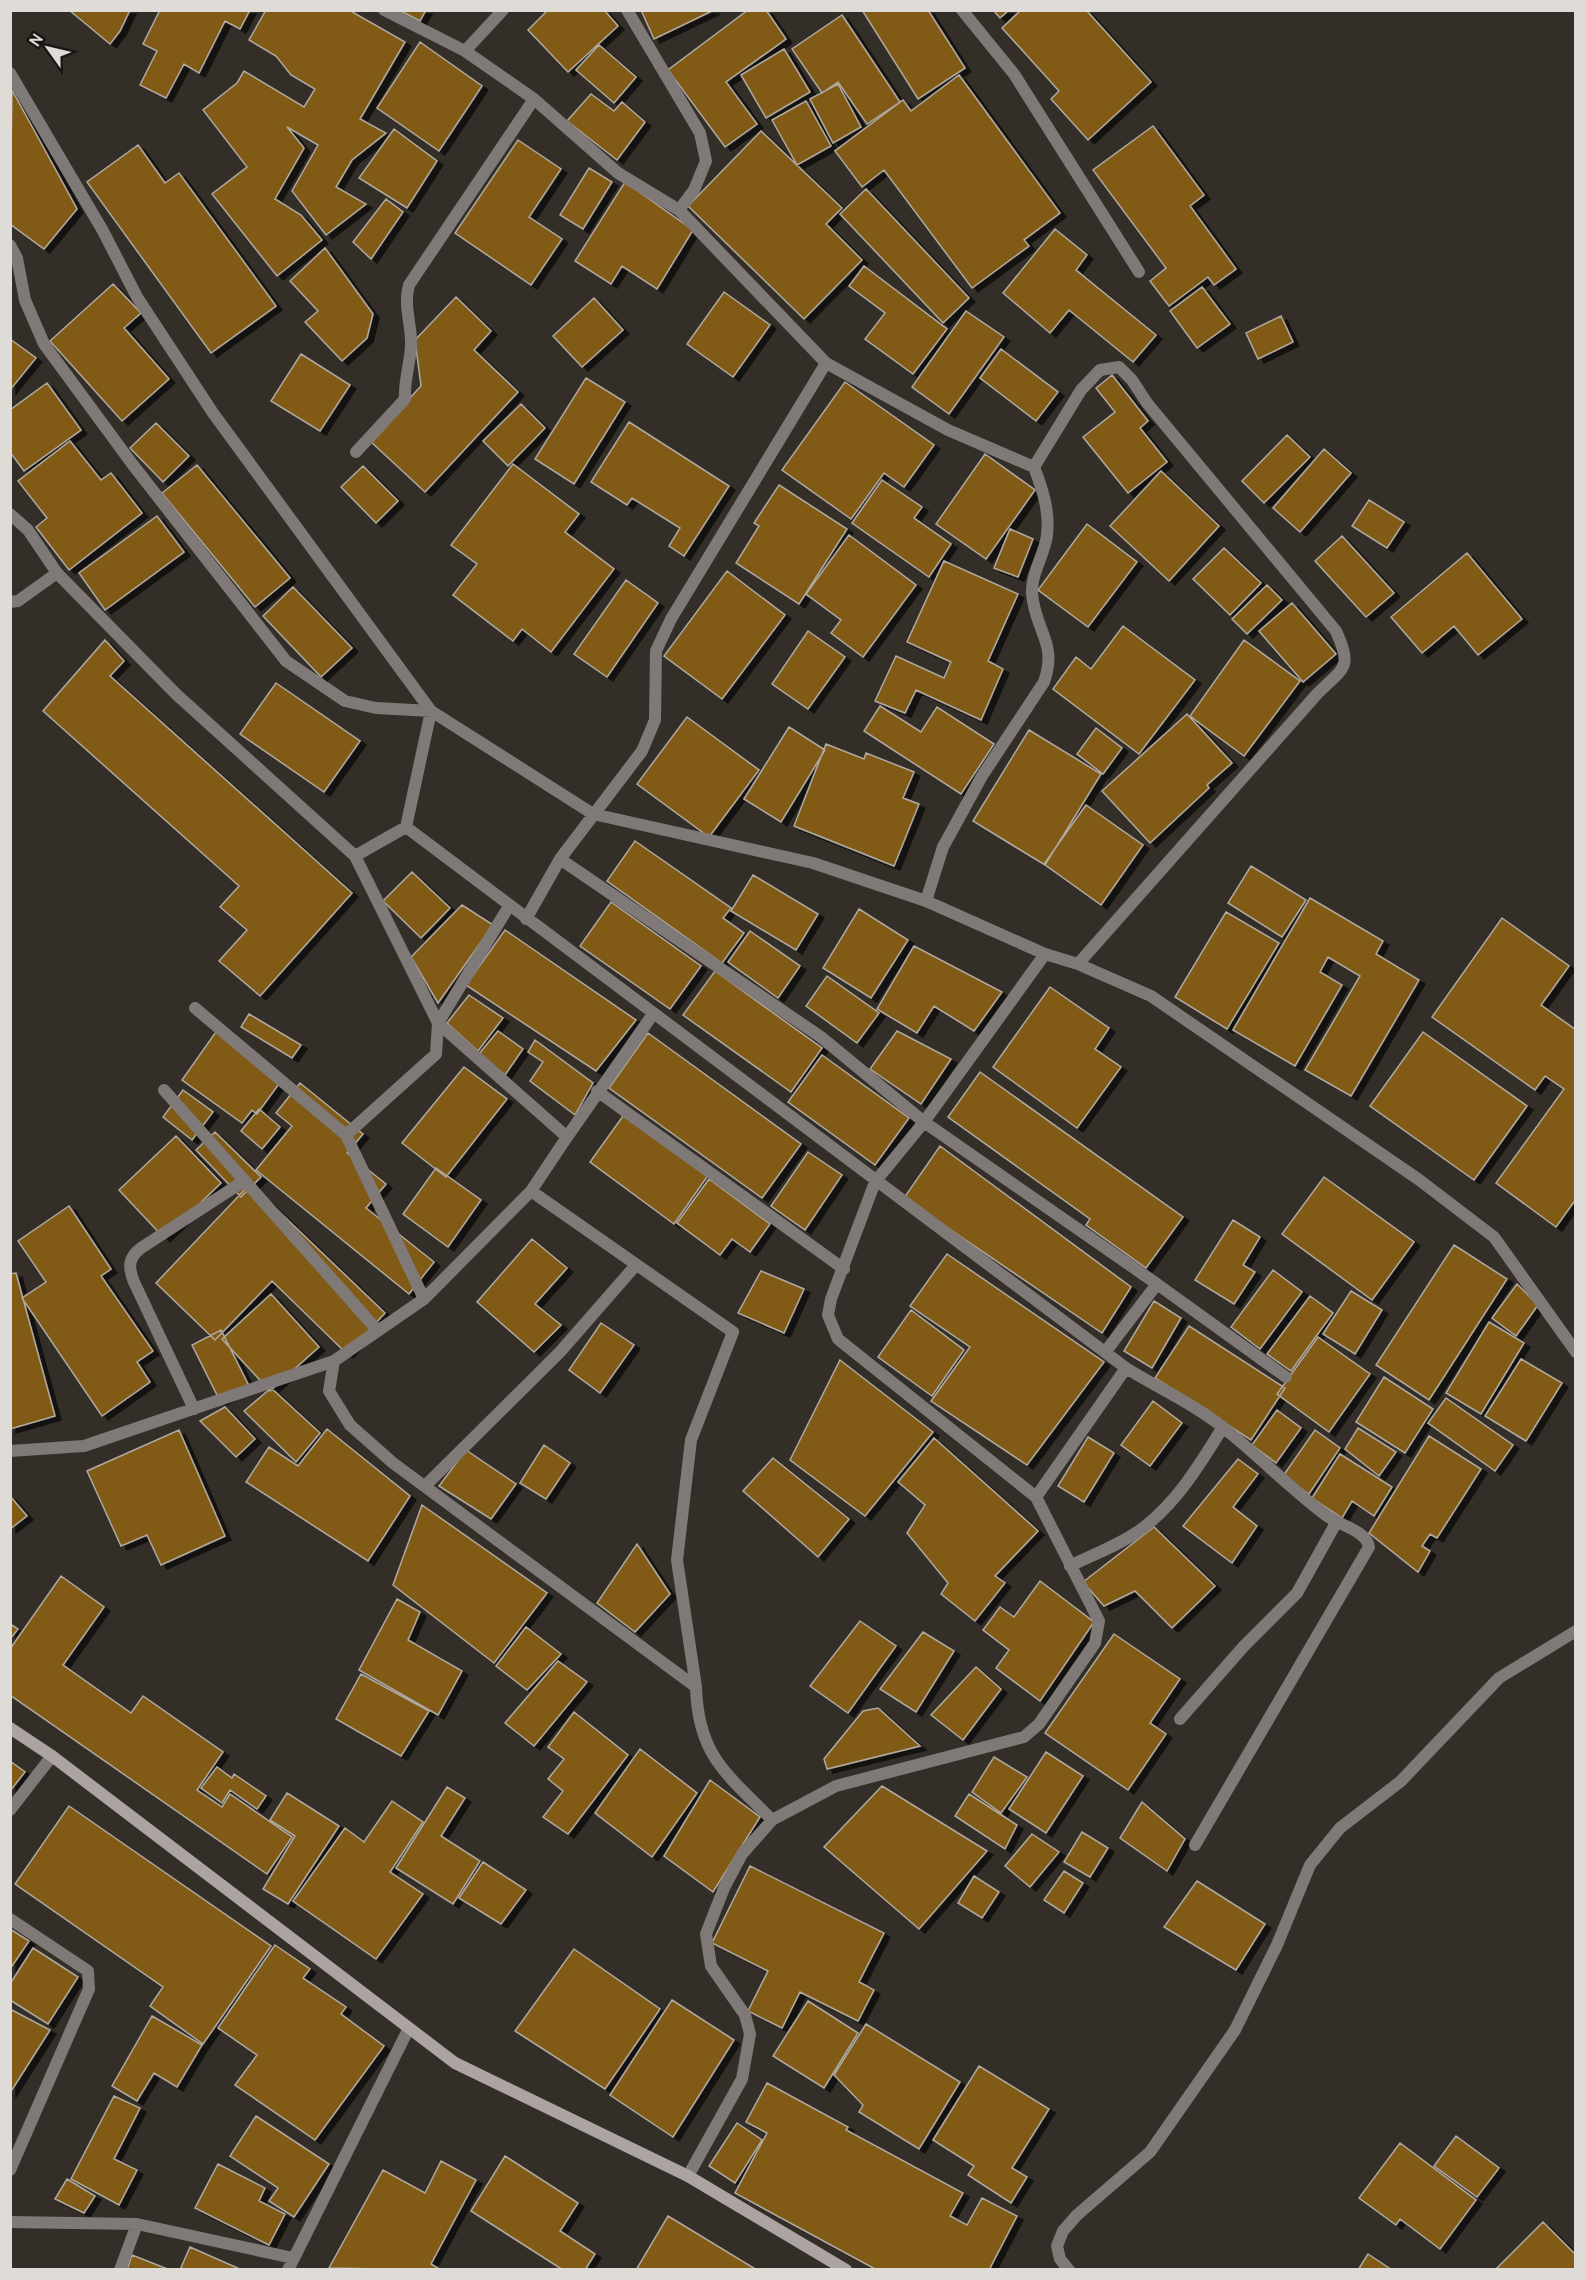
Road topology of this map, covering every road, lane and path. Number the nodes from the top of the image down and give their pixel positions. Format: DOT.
graph roads {
  1 [pos="384,10"];
  2 [pos="503,10"];
  3 [pos="627,10"];
  4 [pos="962,10"];
  5 [pos="465,51"];
  6 [pos="10,73"];
  7 [pos="534,99"];
  8 [pos="679,210"];
  9 [pos="10,245"];
  10 [pos="1139,272"];
  11 [pos="826,363"];
  12 [pos="356,452"];
  13 [pos="1034,467"];
  14 [pos="10,514"];
  15 [pos="57,573"];
  16 [pos="10,602"];
  17 [pos="431,711"];
  18 [pos="593,814"];
  19 [pos="406,827"];
  20 [pos="355,856"];
  21 [pos="560,859"];
  22 [pos="926,901"];
  23 [pos="509,906"];
  24 [pos="526,919"];
  25 [pos="1045,954"];
  26 [pos="1078,964"];
  27 [pos="195,1008"];
  28 [pos="653,1014"];
  29 [pos="438,1023"];
  30 [pos="164,1090"];
  31 [pos="597,1091"];
  32 [pos="924,1122"];
  33 [pos="346,1135"];
  34 [pos="567,1137"];
  35 [pos="244,1181"];
  36 [pos="875,1182"];
  37 [pos="531,1191"];
  38 [pos="636,1265"];
  39 [pos="844,1269"];
  40 [pos="1157,1284"];
  41 [pos="424,1299"];
  42 [pos="378,1331"];
  43 [pos="1106,1352"];
  44 [pos="1575,1352"];
  45 [pos="334,1361"];
  46 [pos="1126,1368"];
  47 [pos="1286,1377"];
  48 [pos="194,1409"];
  49 [pos="1223,1428"];
  50 [pos="10,1451"];
  51 [pos="426,1485"];
  52 [pos="1036,1497"];
  53 [pos="1336,1523"];
  54 [pos="1070,1566"];
  55 [pos="1575,1631"];
  56 [pos="696,1687"];
  57 [pos="1180,1719"];
  58 [pos="10,1728"];
  59 [pos="52,1756"];
  60 [pos="10,1810"];
  61 [pos="772,1820"];
  62 [pos="1196,1845"];
  63 [pos="10,1919"];
  64 [pos="410,2028"];
  65 [pos="10,2170"];
  66 [pos="688,2176"];
  67 [pos="10,2222"];
  68 [pos="137,2224"];
  69 [pos="291,2264"];
  70 [pos="1063,2268"];
  71 [pos="120,2270"];
  72 [pos="846,2270"];
  1 -- 5 [label="street"];
  2 -- 5 [label="street"];
  3 -- 8 [label="street"];
  4 -- 10 [label="street"];
  5 -- 7 [label="street"];
  6 -- 17 [label="street"];
  7 -- 8 [label="street"];
  7 -- 12 [label="street"];
  8 -- 11 [label="street"];
  9 -- 17 [label="street"];
  11 -- 13 [label="street"];
  11 -- 18 [label="street"];
  13 -- 22 [label="street"];
  13 -- 26 [label="street"];
  14 -- 15 [label="street"];
  15 -- 16 [label="street"];
  15 -- 20 [label="street"];
  17 -- 18 [label="street"];
  17 -- 19 [label="street"];
  18 -- 21 [label="street"];
  18 -- 22 [label="street"];
  19 -- 20 [label="street"];
  19 -- 23 [label="street"];
  20 -- 29 [label="street"];
  21 -- 24 [label="street"];
  21 -- 32 [label="street"];
  22 -- 25 [label="street"];
  23 -- 24 [label="street"];
  23 -- 29 [label="street"];
  24 -- 28 [label="street"];
  25 -- 26 [label="street"];
  25 -- 32 [label="street"];
  26 -- 44 [label="street"];
  27 -- 33 [label="street"];
  28 -- 31 [label="street"];
  28 -- 36 [label="street"];
  29 -- 33 [label="street"];
  29 -- 34 [label="street"];
  30 -- 35 [label="street"];
  31 -- 34 [label="street"];
  31 -- 39 [label="street"];
  32 -- 36 [label="street"];
  32 -- 40 [label="street"];
  33 -- 41 [label="street"];
  34 -- 37 [label="street"];
  35 -- 42 [label="street"];
  35 -- 48 [label="street"];
  36 -- 39 [label="street"];
  36 -- 43 [label="street"];
  37 -- 38 [label="street"];
  37 -- 41 [label="street"];
  38 -- 51 [label="street"];
  38 -- 56 [label="street"];
  39 -- 52 [label="street"];
  40 -- 43 [label="street"];
  40 -- 47 [label="street"];
  41 -- 42 [label="street"];
  42 -- 45 [label="street"];
  43 -- 46 [label="street"];
  45 -- 48 [label="street"];
  45 -- 51 [label="street"];
  46 -- 49 [label="street"];
  46 -- 52 [label="street"];
  48 -- 50 [label="street"];
  49 -- 53 [label="street"];
  49 -- 54 [label="street"];
  51 -- 56 [label="street"];
  52 -- 54 [label="street"];
  53 -- 57 [label="street"];
  53 -- 62 [label="street"];
  54 -- 61 [label="street"];
  55 -- 70 [label="street"];
  56 -- 61 [label="street"];
  58 -- 59 [label="main road"];
  59 -- 60 [label="street"];
  59 -- 64 [label="main road"];
  61 -- 66 [label="street"];
  63 -- 65 [label="street"];
  64 -- 66 [label="main road"];
  64 -- 69 [label="street"];
  66 -- 72 [label="main road"];
  67 -- 68 [label="street"];
  68 -- 69 [label="street"];
  68 -- 71 [label="street"];
}
